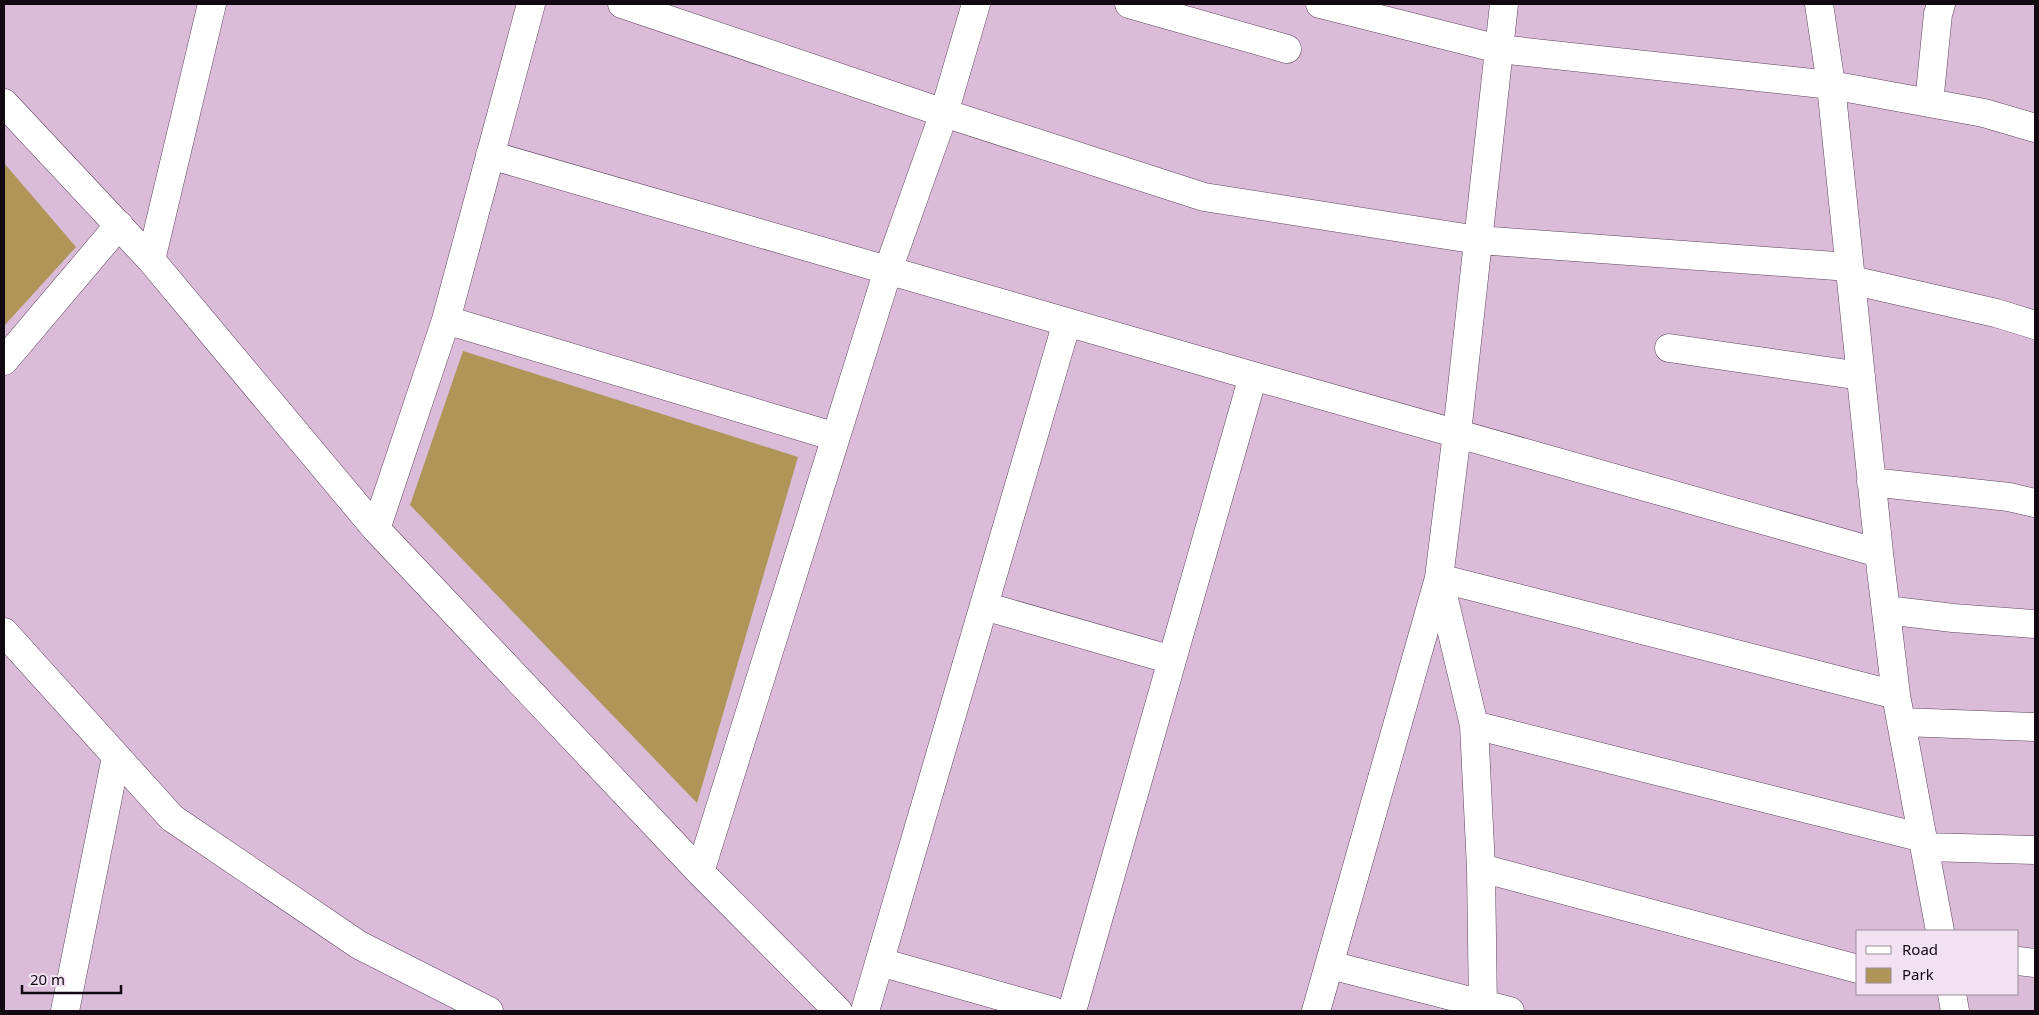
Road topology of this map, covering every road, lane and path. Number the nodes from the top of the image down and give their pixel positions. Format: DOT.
graph roads {
  1 [pos="212,4"];
  2 [pos="532,4"];
  3 [pos="622,4"];
  4 [pos="976,4"];
  5 [pos="1128,4"];
  6 [pos="1320,4"];
  7 [pos="1504,4"];
  8 [pos="1819,4"];
  9 [pos="1941,4"];
  10 [pos="1287,49"];
  11 [pos="1499,49"];
  12 [pos="1831,85"];
  13 [pos="4,103"];
  14 [pos="1929,103"];
  15 [pos="944,113"];
  16 [pos="2035,128"];
  17 [pos="490,155"];
  18 [pos="119,226"];
  19 [pos="1478,240"];
  20 [pos="151,260"];
  21 [pos="888,270"];
  22 [pos="1850,273"];
  23 [pos="446,320"];
  24 [pos="1067,322"];
  25 [pos="2035,325"];
  26 [pos="1669,348"];
  27 [pos="4,361"];
  28 [pos="1253,376"];
  29 [pos="1861,376"];
  30 [pos="1457,433"];
  31 [pos="836,437"];
  32 [pos="1871,482"];
  33 [pos="2035,503"];
  34 [pos="376,529"];
  35 [pos="1879,553"];
  36 [pos="1439,578"];
  37 [pos="984,606"];
  38 [pos="1886,610"];
  39 [pos="2035,624"];
  40 [pos="4,632"];
  41 [pos="1172,660"];
  42 [pos="1896,695"];
  43 [pos="1902,722"];
  44 [pos="1474,725"];
  45 [pos="2035,727"];
  46 [pos="116,757"];
  47 [pos="1924,842"];
  48 [pos="2035,850"];
  49 [pos="1481,868"];
  50 [pos="700,872"];
  51 [pos="1940,930"];
  52 [pos="2019,961"];
  53 [pos="880,962"];
  54 [pos="2035,963"];
  55 [pos="1330,965"];
  56 [pos="1856,968"];
  57 [pos="1483,1007"];
  58 [pos="65,1011"];
  59 [pos="489,1011"];
  60 [pos="838,1011"];
  61 [pos="865,1011"];
  62 [pos="1053,1011"];
  63 [pos="1072,1011"];
  64 [pos="1316,1011"];
  65 [pos="1510,1011"];
  1 -- 20 [label="street"];
  2 -- 17 [label="street"];
  3 -- 15 [label="street"];
  4 -- 15 [label="street"];
  5 -- 10 [label="street"];
  6 -- 11 [label="street"];
  7 -- 11 [label="street"];
  8 -- 12 [label="street"];
  9 -- 14 [label="street"];
  11 -- 12 [label="street"];
  11 -- 19 [label="street"];
  12 -- 14 [label="street"];
  12 -- 22 [label="street"];
  13 -- 18 [label="street"];
  14 -- 16 [label="street"];
  15 -- 19 [label="street"];
  15 -- 21 [label="street"];
  17 -- 21 [label="street"];
  17 -- 23 [label="street"];
  18 -- 20 [label="street"];
  18 -- 27 [label="street"];
  19 -- 22 [label="street"];
  19 -- 30 [label="street"];
  20 -- 34 [label="street"];
  21 -- 24 [label="street"];
  21 -- 31 [label="street"];
  22 -- 25 [label="street"];
  22 -- 29 [label="street"];
  23 -- 31 [label="street"];
  23 -- 34 [label="street"];
  24 -- 28 [label="street"];
  24 -- 37 [label="street"];
  26 -- 29 [label="street"];
  28 -- 30 [label="street"];
  28 -- 41 [label="street"];
  29 -- 32 [label="street"];
  30 -- 35 [label="street"];
  30 -- 36 [label="street"];
  31 -- 50 [label="street"];
  32 -- 33 [label="street"];
  32 -- 35 [label="street"];
  34 -- 50 [label="street"];
  35 -- 38 [label="street"];
  36 -- 42 [label="street"];
  36 -- 44 [label="street"];
  36 -- 55 [label="street"];
  37 -- 41 [label="street"];
  37 -- 53 [label="street"];
  38 -- 39 [label="street"];
  38 -- 42 [label="street"];
  40 -- 46 [label="street"];
  41 -- 63 [label="street"];
  42 -- 43 [label="street"];
  43 -- 45 [label="street"];
  43 -- 47 [label="street"];
  44 -- 47 [label="street"];
  44 -- 49 [label="street"];
  46 -- 58 [label="street"];
  46 -- 59 [label="street"];
  47 -- 48 [label="street"];
  47 -- 51 [label="street"];
  49 -- 56 [label="street"];
  49 -- 57 [label="street"];
  50 -- 60 [label="street"];
  52 -- 54 [label="street"];
  53 -- 61 [label="street"];
  53 -- 62 [label="street"];
  55 -- 57 [label="street"];
  55 -- 64 [label="street"];
  57 -- 65 [label="street"];
}
